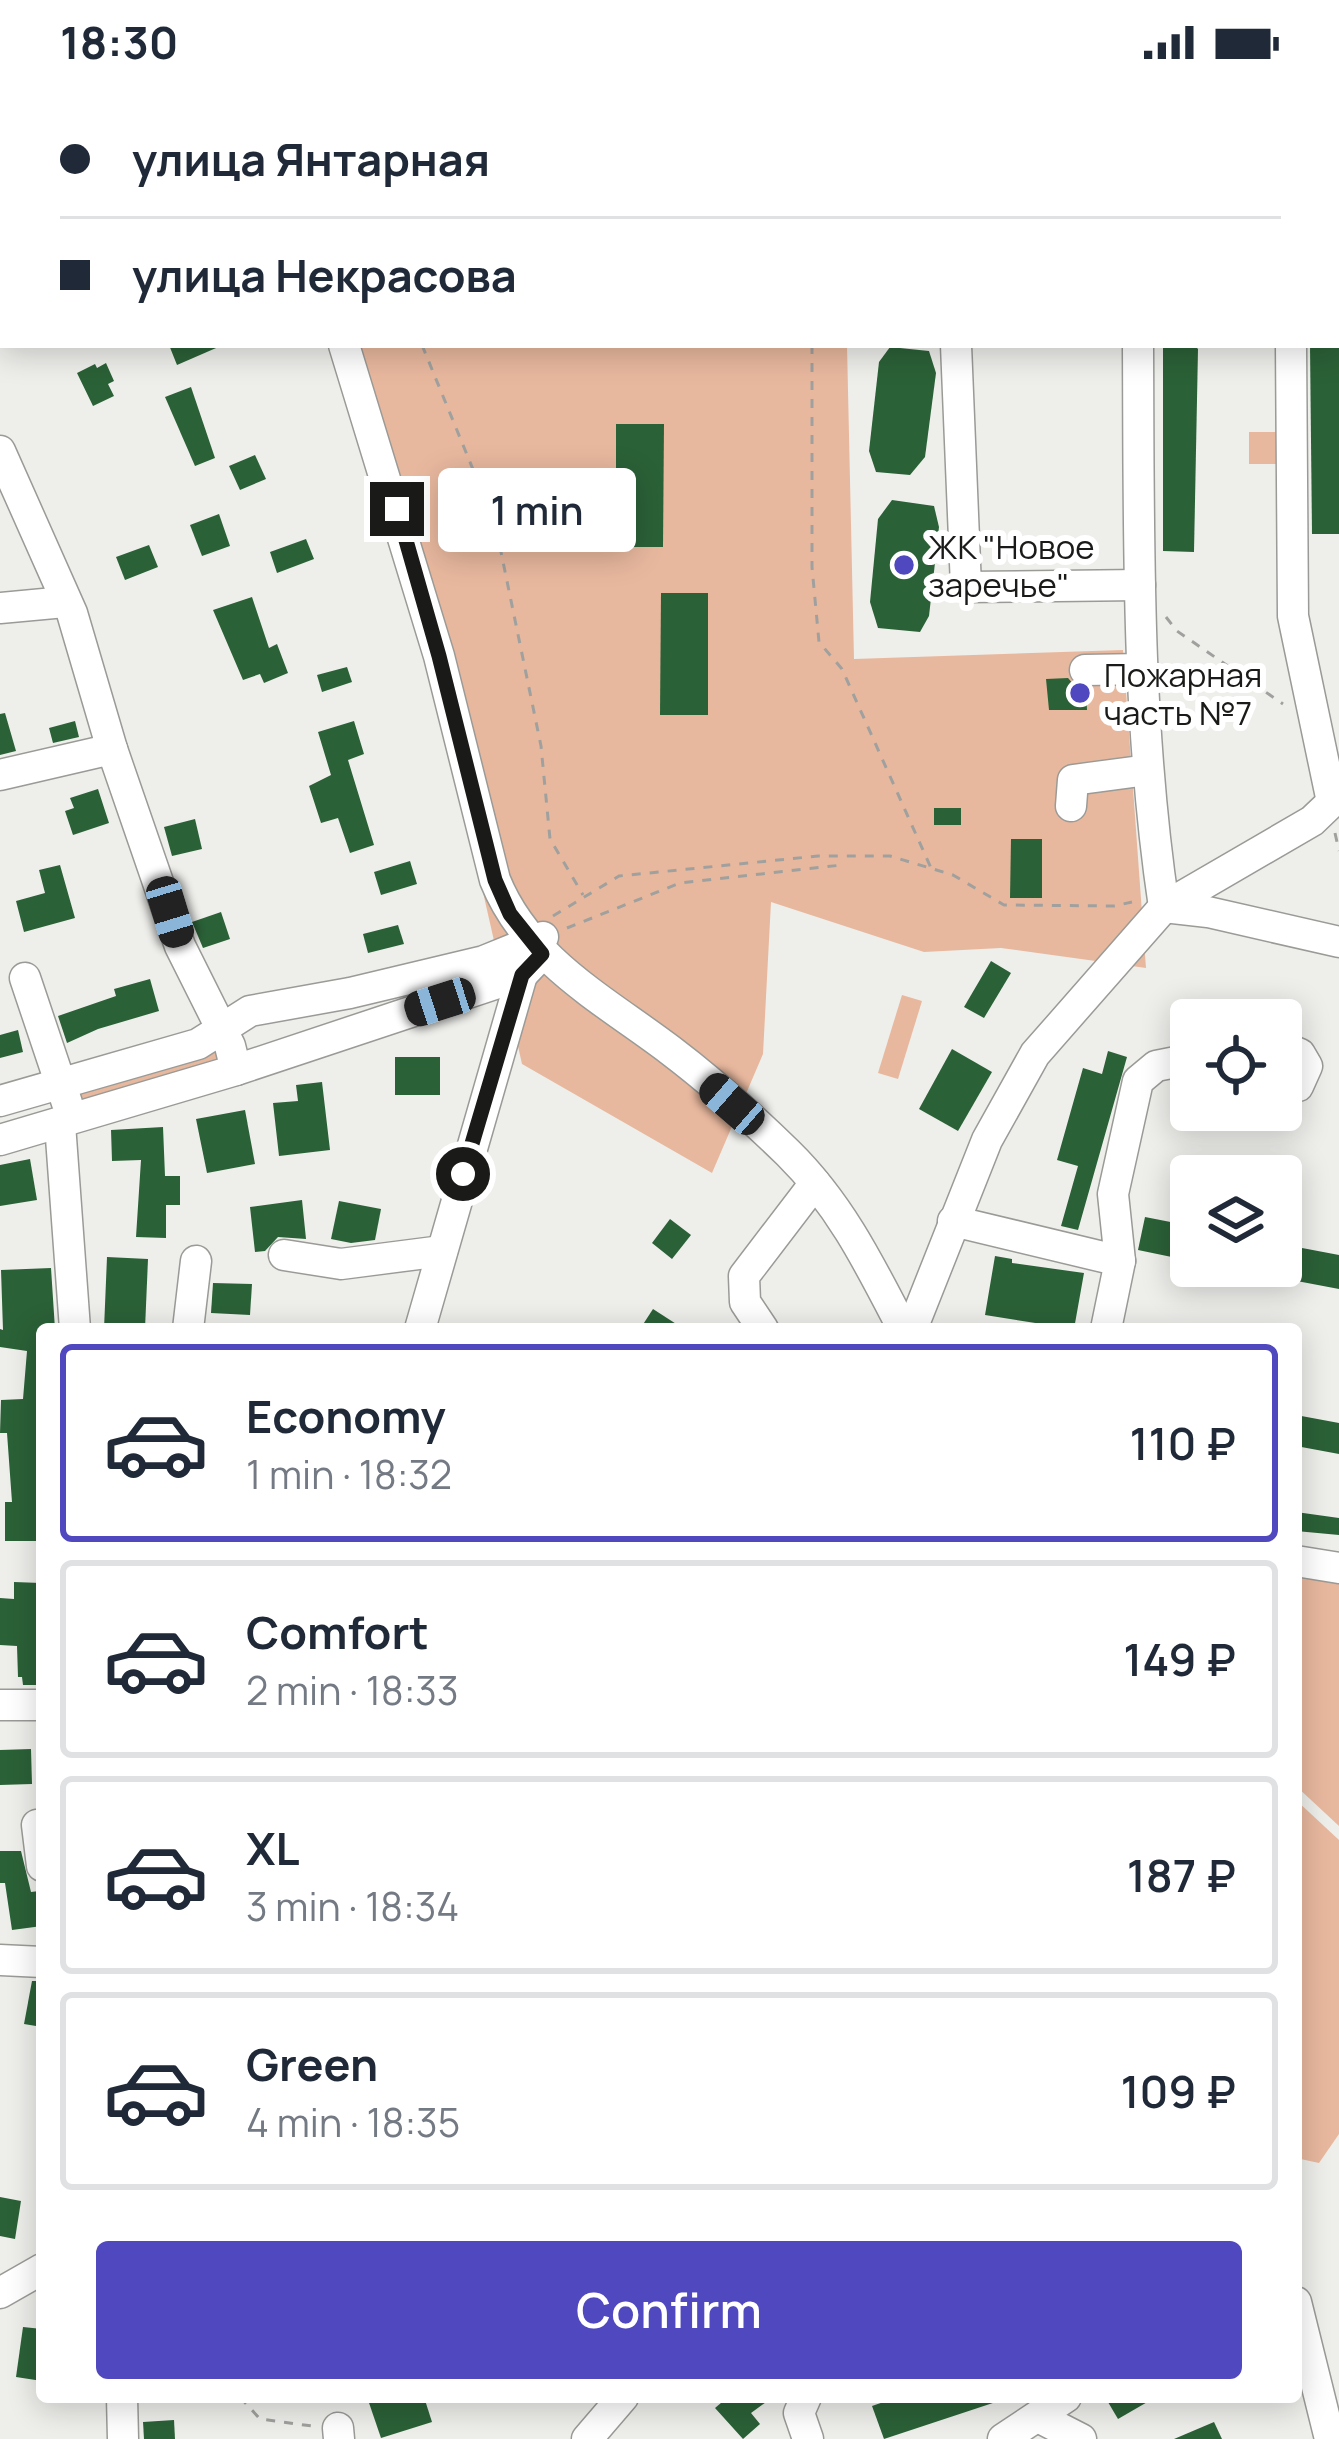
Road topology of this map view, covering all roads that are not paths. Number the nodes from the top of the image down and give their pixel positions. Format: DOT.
graph roads {
  1 [pos="345,348"];
  2 [pos="957,348"];
  3 [pos="1138,348"];
  4 [pos="1291,348"];
  5 [pos="0,451"];
  6 [pos="1139,585"];
  7 [pos="65,602"];
  8 [pos="0,608"];
  9 [pos="1143,669"];
  10 [pos="1085,670"];
  11 [pos="112,748"];
  12 [pos="1148,770"];
  13 [pos="0,775"];
  14 [pos="1336,799"];
  15 [pos="1071,806"];
  16 [pos="1163,901"];
  17 [pos="1339,942"];
  18 [pos="538,945"];
  19 [pos="25,978"];
  20 [pos="220,1030"];
  21 [pos="1170,1063"];
  22 [pos="236,1070"];
  23 [pos="60,1084"];
  24 [pos="0,1101"];
  25 [pos="67,1122"];
  26 [pos="0,1140"];
  27 [pos="815,1183"];
  28 [pos="953,1221"];
  29 [pos="442,1251"];
  30 [pos="284,1255"];
  31 [pos="196,1261"];
  32 [pos="1120,1261"];
  33 [pos="75,1323"];
  34 [pos="189,1323"];
  35 [pos="422,1323"];
  36 [pos="759,1323"];
  37 [pos="904,1323"];
  38 [pos="910,1323"];
  39 [pos="1107,1323"];
  40 [pos="1302,1562"];
  41 [pos="1339,1568"];
  42 [pos="0,1705"];
  43 [pos="36,1706"];
  44 [pos="0,1960"];
  45 [pos="36,1962"];
  46 [pos="1302,2314"];
  47 [pos="1325,2360"];
  48 [pos="122,2403"];
  49 [pos="618,2403"];
  50 [pos="803,2403"];
  51 [pos="1057,2403"];
  52 [pos="1038,2416"];
  53 [pos="123,2439"];
  54 [pos="586,2439"];
  55 [pos="808,2439"];
  56 [pos="1003,2439"];
  57 [pos="1081,2439"];
  58 [pos="1330,2439"];
  1 -- 18 [label="street"];
  2 -- 6 [label="street"];
  3 -- 6 [label="street"];
  4 -- 14 [label="street"];
  5 -- 7 [label="street"];
  6 -- 9 [label="street"];
  7 -- 8 [label="street"];
  7 -- 11 [label="street"];
  9 -- 10 [label="street"];
  9 -- 12 [label="street"];
  11 -- 13 [label="street"];
  11 -- 20 [label="street"];
  12 -- 15 [label="street"];
  12 -- 16 [label="street"];
  14 -- 16 [label="street"];
  16 -- 17 [label="street"];
  16 -- 28 [label="street"];
  18 -- 20 [label="street"];
  18 -- 22 [label="street"];
  18 -- 27 [label="street"];
  18 -- 29 [label="street"];
  19 -- 23 [label="street"];
  20 -- 22 [label="street"];
  20 -- 23 [label="street"];
  21 -- 32 [label="street"];
  22 -- 25 [label="street"];
  23 -- 24 [label="street"];
  23 -- 25 [label="street"];
  25 -- 26 [label="street"];
  25 -- 33 [label="street"];
  27 -- 36 [label="street"];
  27 -- 37 [label="street"];
  28 -- 32 [label="street"];
  28 -- 38 [label="street"];
  29 -- 30 [label="street"];
  29 -- 35 [label="street"];
  31 -- 34 [label="street"];
  32 -- 39 [label="street"];
  40 -- 41 [label="street"];
  42 -- 43 [label="street"];
  44 -- 45 [label="street"];
  46 -- 47 [label="street"];
  47 -- 58 [label="street"];
  48 -- 53 [label="street"];
  49 -- 54 [label="street"];
  50 -- 55 [label="street"];
  51 -- 52 [label="street"];
  52 -- 56 [label="street"];
  52 -- 57 [label="street"];
}
